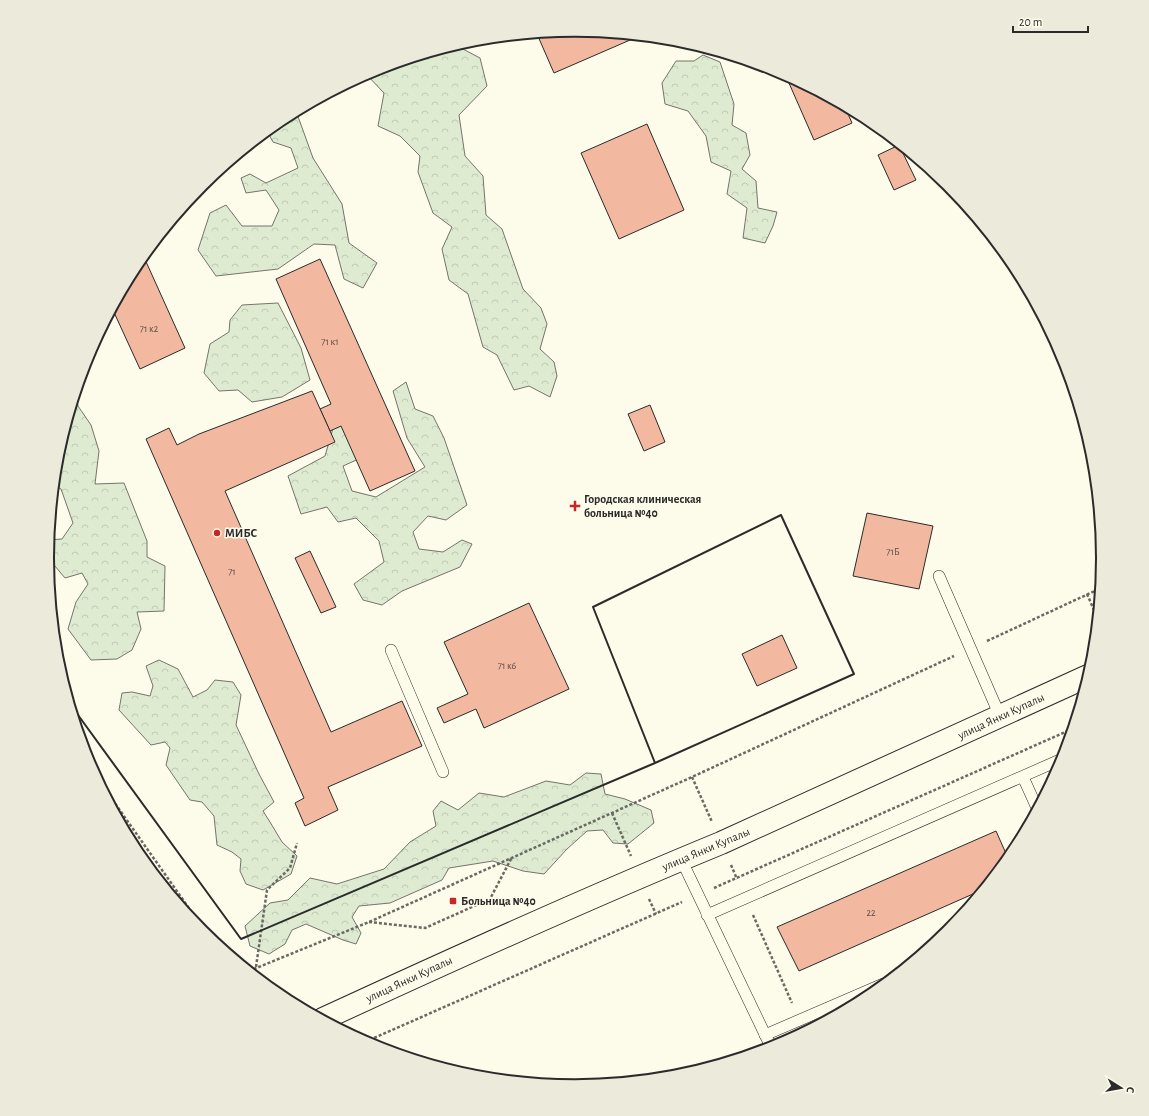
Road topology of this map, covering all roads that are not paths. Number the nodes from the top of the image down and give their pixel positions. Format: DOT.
graph roads {
  1 [pos="939,576"];
  2 [pos="392,650"];
  3 [pos="1081,679"];
  4 [pos="1000,716"];
  5 [pos="1053,764"];
  6 [pos="443,772"];
  7 [pos="1023,777"];
  8 [pos="1035,802"];
  9 [pos="680,859"];
  10 [pos="707,915"];
  11 [pos="858,995"];
  12 [pos="328,1017"];
  13 [pos="765,1035"];
  14 [pos="768,1041"];
  1 -- 4 [label="lane"];
  2 -- 6 [label="lane"];
  3 -- 4 [label="street, улица Янки Купалы"];
  4 -- 9 [label="street, улица Янки Купалы"];
  5 -- 7 [label="lane"];
  7 -- 8 [label="lane"];
  7 -- 10 [label="lane"];
  9 -- 10 [label="lane"];
  9 -- 12 [label="street, улица Янки Купалы"];
  10 -- 13 [label="lane"];
  11 -- 13 [label="lane"];
  13 -- 14 [label="lane"];
}
